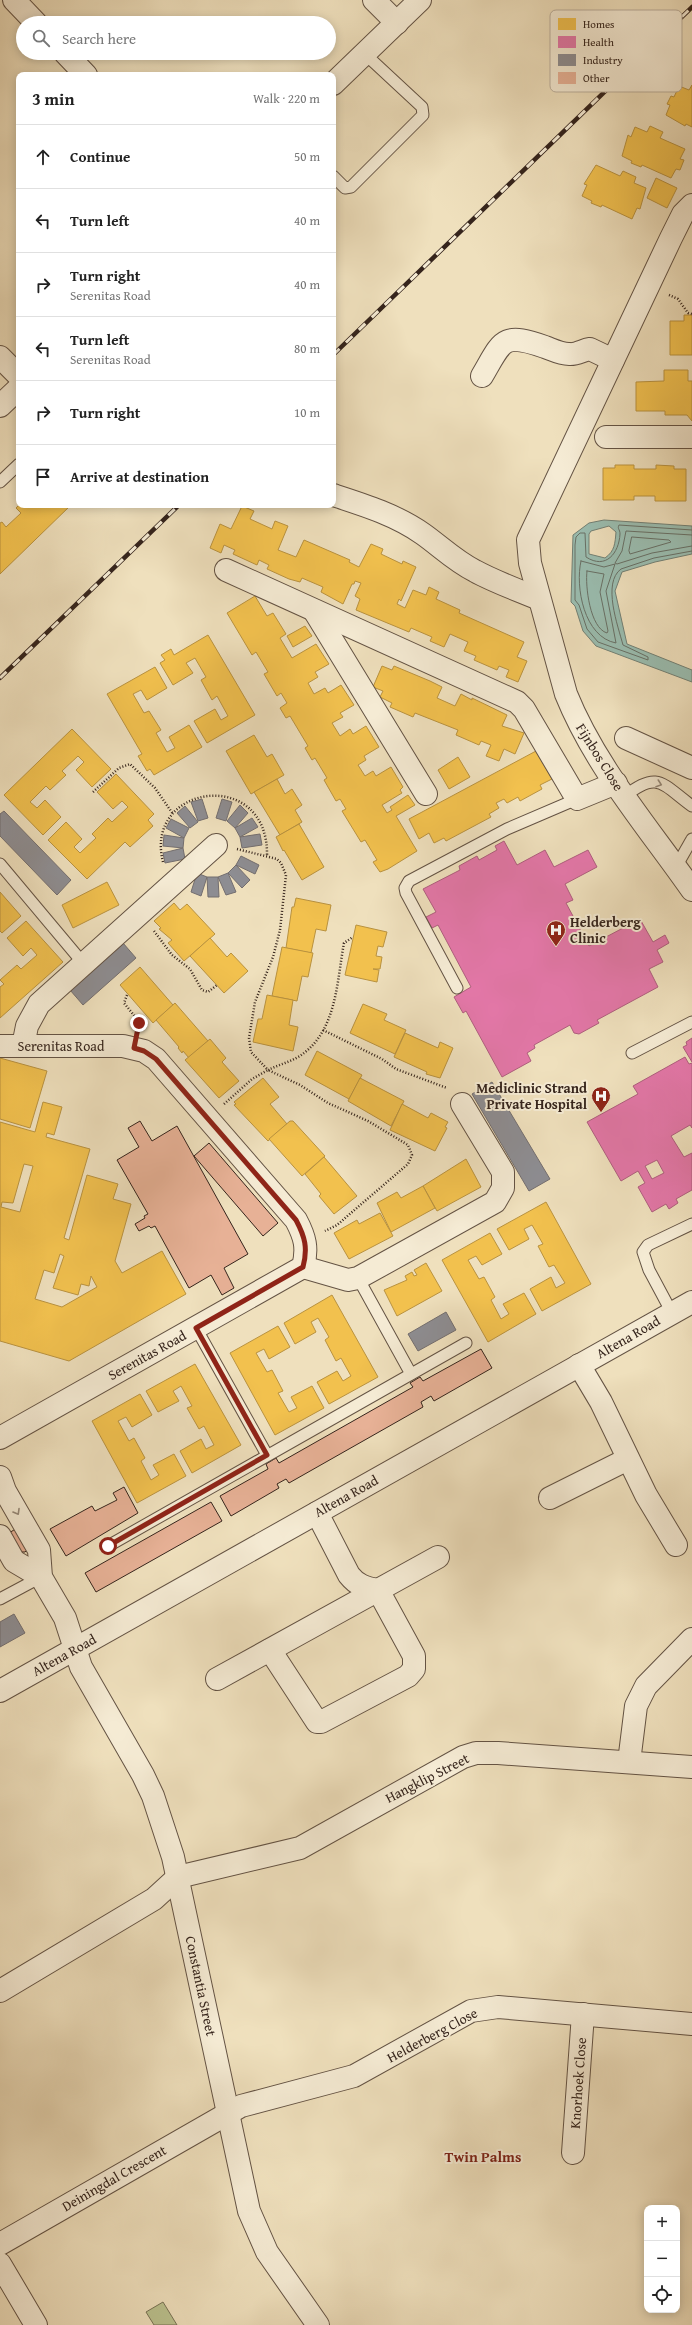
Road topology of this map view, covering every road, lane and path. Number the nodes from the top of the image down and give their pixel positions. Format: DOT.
graph roads {
  1 [pos="14,0"];
  2 [pos="374,0"];
  3 [pos="420,0"];
  4 [pos="29,16"];
  5 [pos="397,23"];
  6 [pos="365,54"];
  7 [pos="72,60"];
  8 [pos="83,72"];
  9 [pos="336,81"];
  10 [pos="336,179"];
  11 [pos="692,205"];
  12 [pos="649,284"];
  13 [pos="692,314"];
  14 [pos="0,357"];
  15 [pos="613,360"];
  16 [pos="16,373"];
  17 [pos="482,376"];
  18 [pos="16,391"];
  19 [pos="0,406"];
  20 [pos="606,437"];
  21 [pos="692,437"];
  22 [pos="16,467"];
  23 [pos="0,482"];
  24 [pos="336,496"];
  25 [pos="226,570"];
  26 [pos="541,603"];
  27 [pos="315,612"];
  28 [pos="626,738"];
  29 [pos="692,768"];
  30 [pos="620,790"];
  31 [pos="93,792"];
  32 [pos="426,794"];
  33 [pos="576,799"];
  34 [pos="692,806"];
  35 [pos="173,814"];
  36 [pos="692,839"];
  37 [pos="216,845"];
  38 [pos="0,864"];
  39 [pos="676,867"];
  40 [pos="692,890"];
  41 [pos="138,914"];
  42 [pos="353,936"];
  43 [pos="83,963"];
  44 [pos="217,985"];
  45 [pos="457,988"];
  46 [pos="127,995"];
  47 [pos="144,1015"];
  48 [pos="692,1022"];
  49 [pos="139,1023"];
  50 [pos="323,1030"];
  51 [pos="0,1046"];
  52 [pos="23,1046"];
  53 [pos="134,1048"];
  54 [pos="632,1053"];
  55 [pos="268,1070"];
  56 [pos="462,1104"];
  57 [pos="208,1119"];
  58 [pos="692,1224"];
  59 [pos="305,1237"];
  60 [pos="303,1267"];
  61 [pos="358,1278"];
  62 [pos="692,1302"];
  63 [pos="672,1313"];
  64 [pos="196,1328"];
  65 [pos="466,1343"];
  66 [pos="580,1365"];
  67 [pos="411,1374"];
  68 [pos="0,1438"];
  69 [pos="267,1455"];
  70 [pos="628,1459"];
  71 [pos="0,1477"];
  72 [pos="550,1498"];
  73 [pos="317,1513"];
  74 [pos="0,1536"];
  75 [pos="676,1545"];
  76 [pos="108,1546"];
  77 [pos="438,1557"];
  78 [pos="41,1576"];
  79 [pos="378,1590"];
  80 [pos="0,1599"];
  81 [pos="692,1639"];
  82 [pos="75,1649"];
  83 [pos="270,1650"];
  84 [pos="217,1679"];
  85 [pos="0,1691"];
  86 [pos="629,1762"];
  87 [pos="692,1767"];
  88 [pos="178,1877"];
  89 [pos="0,1990"];
  90 [pos="583,2014"];
  91 [pos="692,2024"];
  92 [pos="228,2113"];
  93 [pos="573,2153"];
  94 [pos="0,2244"];
  95 [pos="0,2264"];
  96 [pos="36,2325"];
  97 [pos="318,2325"];
  1 -- 4 [label="street"];
  2 -- 5 [label="street"];
  3 -- 5 [label="street"];
  5 -- 6 [label="street"];
  6 -- 9 [label="street"];
  6 -- 10 [label="lane"];
  7 -- 8 [label="street"];
  11 -- 12 [label="street, Fijnbos Close"];
  12 -- 13 [label="path"];
  12 -- 15 [label="street, Fijnbos Close"];
  14 -- 16 [label="street"];
  15 -- 17 [label="street"];
  15 -- 26 [label="street, Fijnbos Close"];
  18 -- 19 [label="street"];
  20 -- 21 [label="street"];
  22 -- 23 [label="lane"];
  24 -- 26 [label="street"];
  25 -- 27 [label="street"];
  26 -- 30 [label="street, Fijnbos Close"];
  27 -- 32 [label="street"];
  27 -- 33 [label="street"];
  28 -- 29 [label="street"];
  30 -- 33 [label="street"];
  30 -- 34 [label="lane, one-way"];
  30 -- 39 [label="street, Fijnbos Close"];
  31 -- 35 [label="path"];
  33 -- 45 [label="lane"];
  36 -- 39 [label="lane"];
  37 -- 41 [label="street"];
  37 -- 55 [label="path"];
  38 -- 43 [label="lane"];
  39 -- 40 [label="street, Fijnbos Close"];
  41 -- 43 [label="street"];
  41 -- 44 [label="path"];
  42 -- 50 [label="path"];
  43 -- 52 [label="street"];
  46 -- 49 [label="path"];
  47 -- 49 [label="path"];
  48 -- 54 [label="lane"];
  49 -- 53 [label="path"];
  50 -- 55 [label="path"];
  50 -- 56 [label="path"];
  51 -- 52 [label="street, Serenitas Road"];
  52 -- 53 [label="street, Serenitas Road"];
  53 -- 57 [label="street, Serenitas Road"];
  55 -- 57 [label="path"];
  55 -- 59 [label="path"];
  56 -- 61 [label="street"];
  57 -- 59 [label="street, Serenitas Road"];
  58 -- 63 [label="lane"];
  59 -- 60 [label="street, Serenitas Road"];
  60 -- 61 [label="street"];
  60 -- 64 [label="street, Serenitas Road"];
  61 -- 67 [label="lane"];
  62 -- 63 [label="street, Altena Road"];
  63 -- 66 [label="street, Altena Road"];
  64 -- 68 [label="street, Serenitas Road"];
  64 -- 69 [label="lane"];
  65 -- 67 [label="lane"];
  66 -- 70 [label="street"];
  66 -- 73 [label="street, Altena Road"];
  67 -- 69 [label="lane"];
  69 -- 76 [label="lane"];
  70 -- 72 [label="street"];
  70 -- 75 [label="street"];
  71 -- 78 [label="street, one-way"];
  73 -- 79 [label="street"];
  73 -- 82 [label="street, Altena Road"];
  74 -- 78 [label="street"];
  77 -- 79 [label="street"];
  78 -- 80 [label="lane"];
  78 -- 82 [label="street"];
  79 -- 83 [label="street"];
  79 -- 83 [label="street"];
  81 -- 86 [label="street"];
  82 -- 85 [label="street, Altena Road"];
  82 -- 88 [label="street, Constantia Street"];
  83 -- 84 [label="street"];
  86 -- 87 [label="street, Hangklip Street"];
  86 -- 88 [label="street, Hangklip Street"];
  88 -- 89 [label="street"];
  88 -- 92 [label="street, Constantia Street"];
  90 -- 91 [label="street, Helderberg Close"];
  90 -- 92 [label="street, Helderberg Close"];
  90 -- 93 [label="street, Knorhoek Close"];
  92 -- 94 [label="street, Deiningdal Crescent"];
  92 -- 97 [label="street, Constantia Street"];
  95 -- 96 [label="street"];
}
